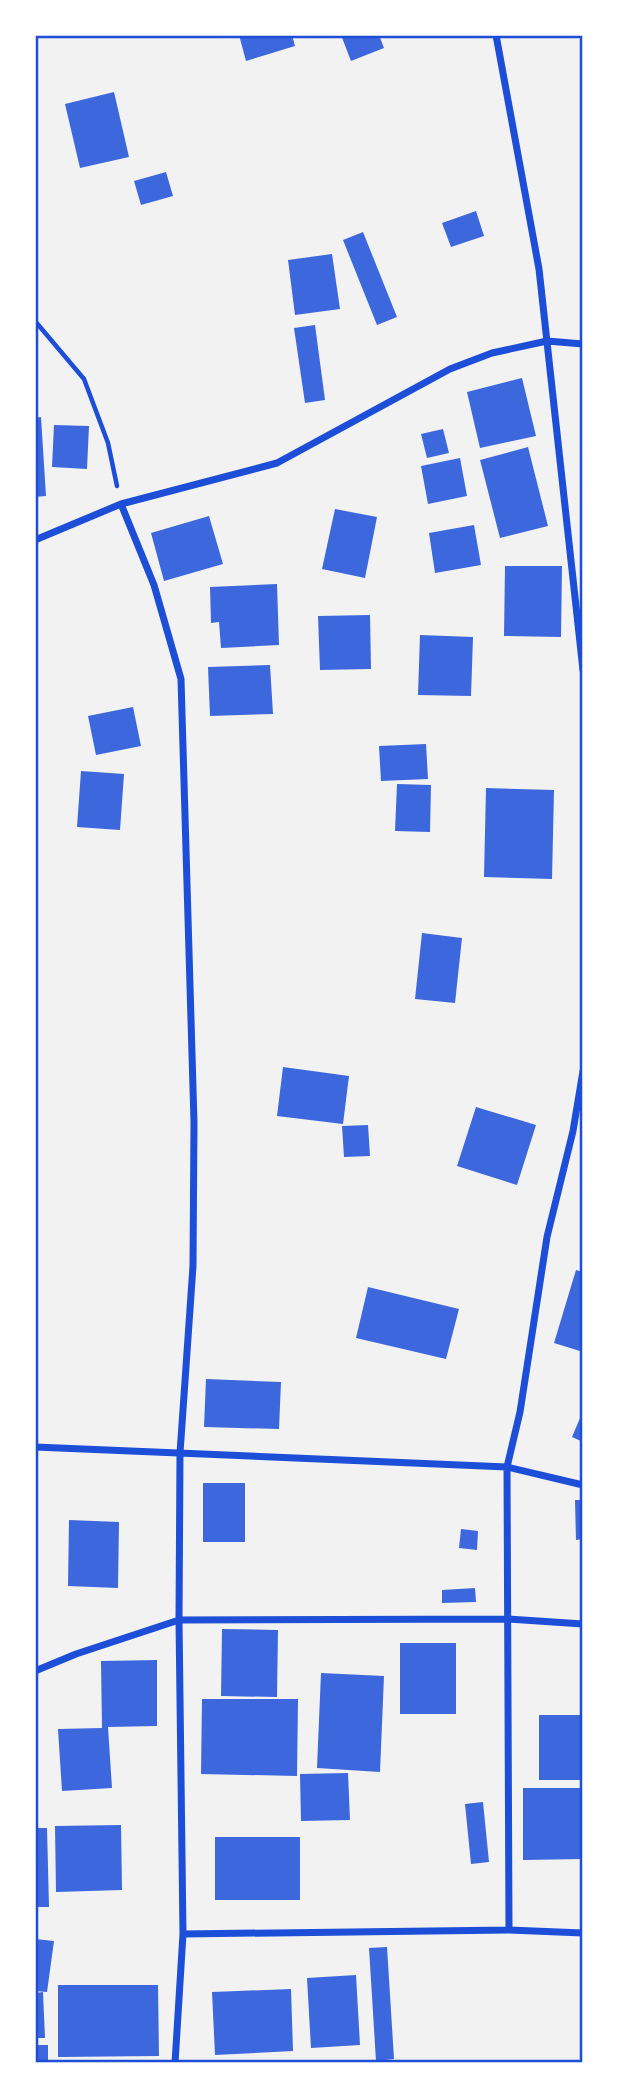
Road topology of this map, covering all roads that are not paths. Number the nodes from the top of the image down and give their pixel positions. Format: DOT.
graph roads {
  1 [pos="496,35"];
  2 [pos="547,341"];
  3 [pos="583,344"];
  4 [pos="121,504"];
  5 [pos="35,540"];
  6 [pos="583,670"];
  7 [pos="583,1071"];
  8 [pos="35,1447"];
  9 [pos="180,1453"];
  10 [pos="507,1467"];
  11 [pos="583,1485"];
  12 [pos="508,1619"];
  13 [pos="179,1620"];
  14 [pos="583,1624"];
  15 [pos="35,1671"];
  16 [pos="509,1930"];
  17 [pos="583,1933"];
  18 [pos="183,1934"];
  19 [pos="175,2063"];
  1 -- 2 [label="street"];
  2 -- 3 [label="street"];
  2 -- 4 [label="street"];
  2 -- 6 [label="street"];
  4 -- 5 [label="street"];
  4 -- 9 [label="street"];
  7 -- 10 [label="street"];
  8 -- 9 [label="street"];
  9 -- 10 [label="street"];
  9 -- 13 [label="street"];
  10 -- 11 [label="street"];
  10 -- 12 [label="street"];
  12 -- 13 [label="street"];
  12 -- 14 [label="street"];
  12 -- 16 [label="street"];
  13 -- 15 [label="street"];
  13 -- 18 [label="street"];
  16 -- 17 [label="street"];
  16 -- 18 [label="street"];
  18 -- 19 [label="street"];
}
